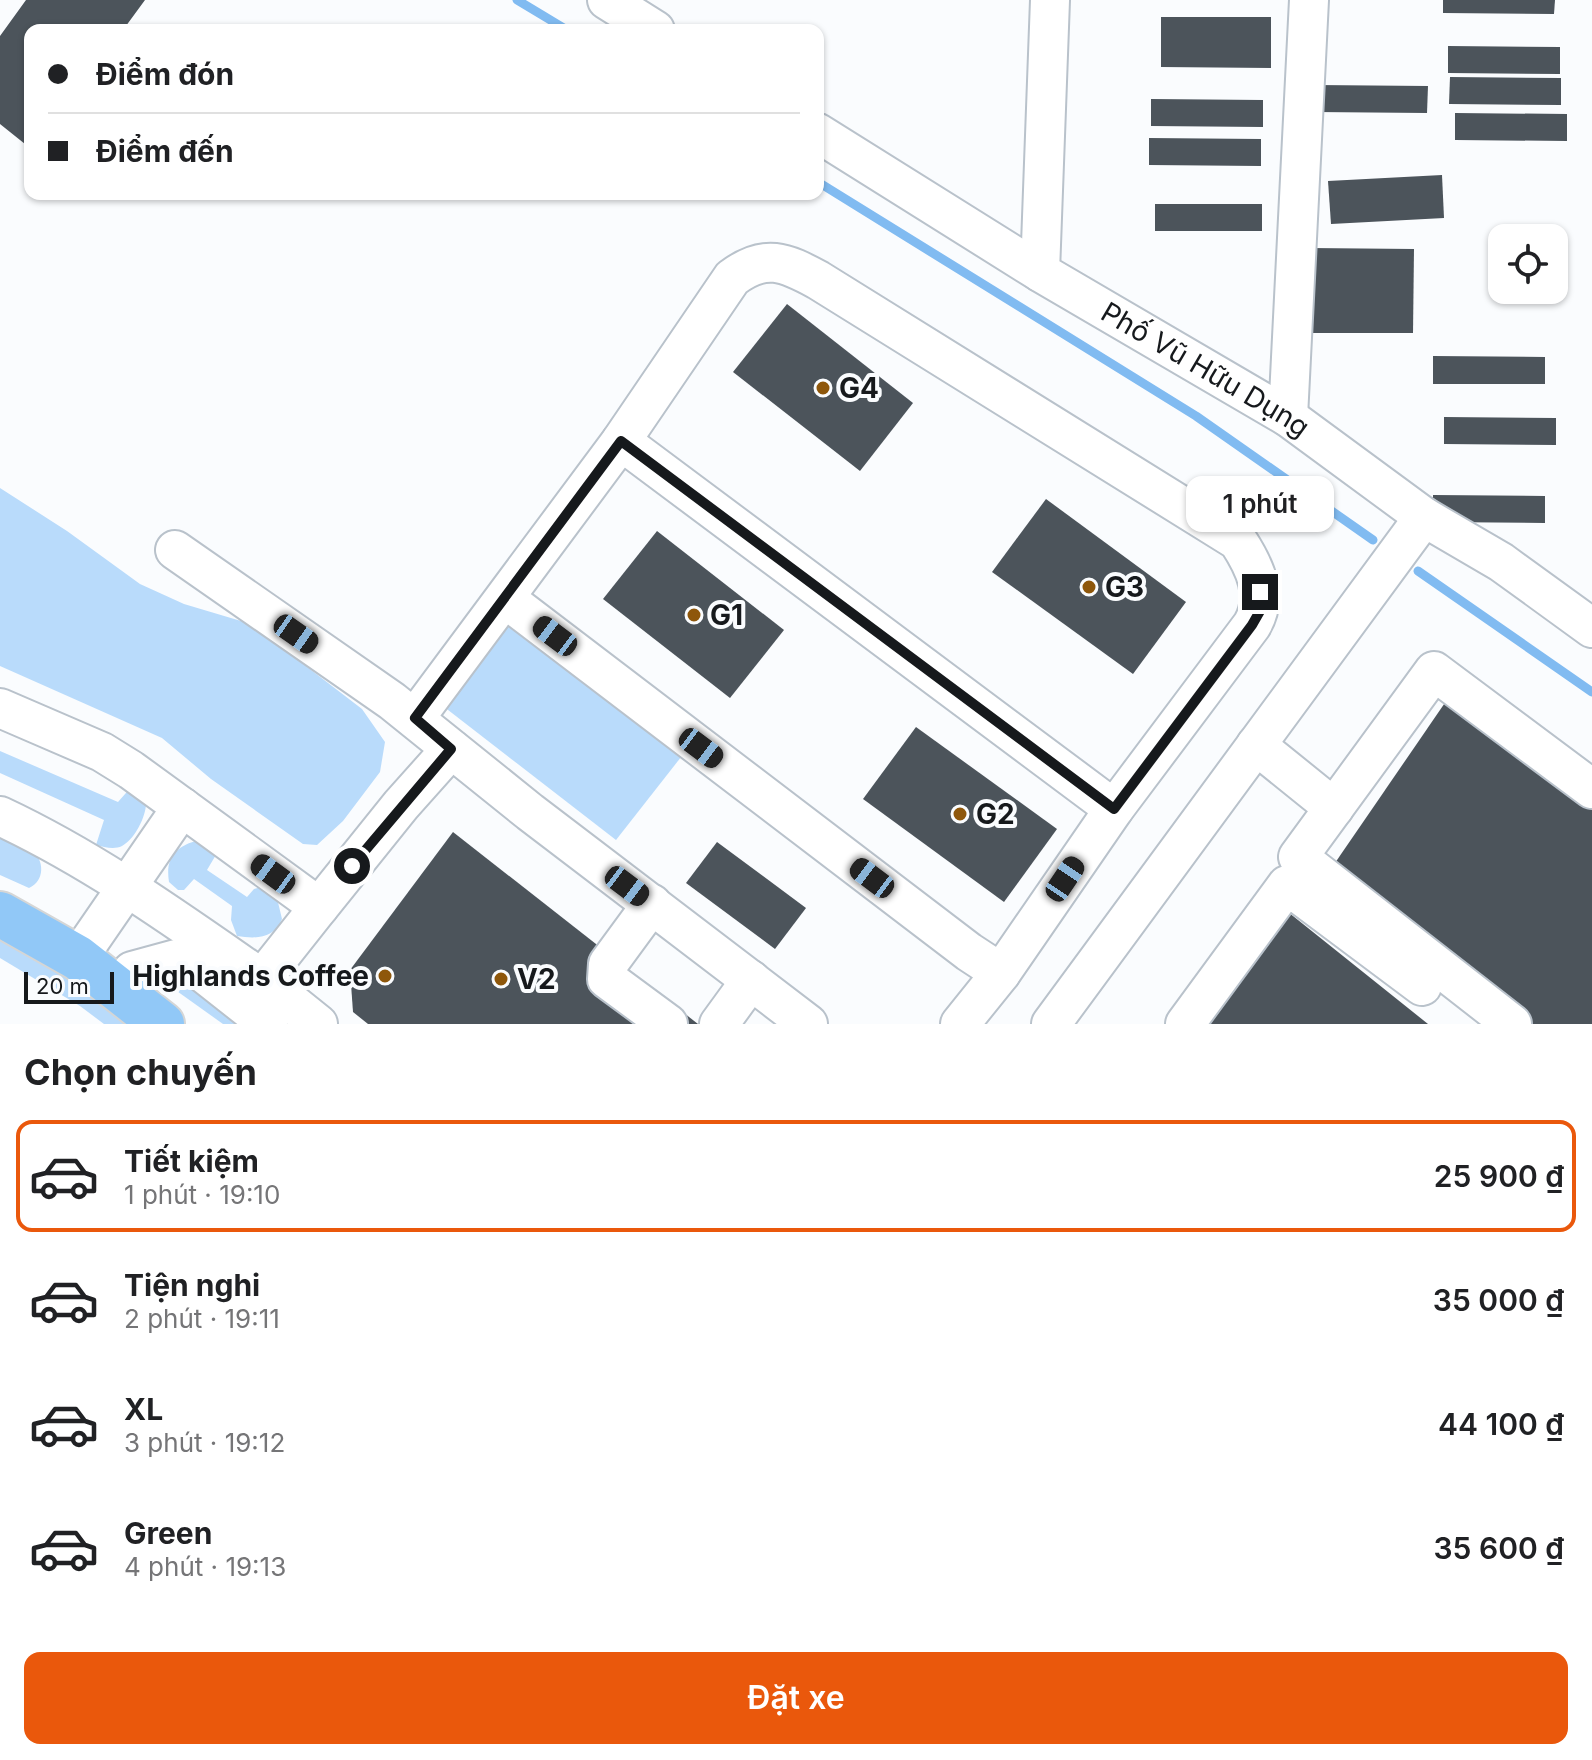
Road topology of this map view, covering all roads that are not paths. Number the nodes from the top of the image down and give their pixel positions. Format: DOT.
graph roads {
  1 [pos="607,0"];
  2 [pos="1050,0"];
  3 [pos="1309,0"];
  4 [pos="645,24"];
  5 [pos="824,137"];
  6 [pos="1040,272"];
  7 [pos="1288,417"];
  8 [pos="621,441"];
  9 [pos="1424,517"];
  10 [pos="175,550"];
  11 [pos="506,599"];
  12 [pos="1592,628"];
  13 [pos="0,708"];
  14 [pos="415,718"];
  15 [pos="1256,745"];
  16 [pos="451,749"];
  17 [pos="1592,789"];
  18 [pos="182,807"];
  19 [pos="1334,808"];
  20 [pos="1114,809"];
  21 [pos="0,816"];
  22 [pos="127,887"];
  23 [pos="652,904"];
  24 [pos="319,907"];
  25 [pos="0,914"];
  26 [pos="78,958"];
  27 [pos="1001,973"];
  28 [pos="262,979"];
  29 [pos="751,980"];
  30 [pos="120,991"];
  31 [pos="162,1024"];
  32 [pos="268,1024"];
  33 [pos="318,1024"];
  34 [pos="668,1024"];
  35 [pos="719,1024"];
  36 [pos="808,1024"];
  37 [pos="960,1024"];
  38 [pos="1051,1024"];
  39 [pos="1185,1024"];
  40 [pos="1472,1024"];
  41 [pos="1512,1024"];
  1 -- 4 [label="street"];
  2 -- 6 [label="street"];
  3 -- 7 [label="street"];
  5 -- 6 [label="street, Phố Vũ Hữu Dụng"];
  6 -- 7 [label="street, Phố Vũ Hữu Dụng"];
  7 -- 9 [label="street, Phố Vũ Hữu Dụng"];
  8 -- 11 [label="street"];
  8 -- 20 [label="street"];
  8 -- 20 [label="street"];
  9 -- 12 [label="street, Phố Vũ Hữu Dụng"];
  9 -- 15 [label="street"];
  10 -- 14 [label="street"];
  11 -- 14 [label="street"];
  11 -- 27 [label="street"];
  13 -- 18 [label="street"];
  14 -- 16 [label="street"];
  15 -- 19 [label="street"];
  15 -- 38 [label="street"];
  16 -- 23 [label="street"];
  16 -- 24 [label="street"];
  17 -- 19 [label="street"];
  18 -- 22 [label="street"];
  18 -- 24 [label="street"];
  19 -- 41 [label="street"];
  20 -- 27 [label="street"];
  21 -- 22 [label="street"];
  22 -- 26 [label="street"];
  22 -- 28 [label="street"];
  23 -- 29 [label="street"];
  23 -- 34 [label="street"];
  24 -- 28 [label="street"];
  25 -- 26 [label="main road"];
  26 -- 30 [label="main road"];
  27 -- 37 [label="street"];
  28 -- 33 [label="street"];
  29 -- 35 [label="street"];
  29 -- 36 [label="street"];
  30 -- 31 [label="main road"];
  30 -- 32 [label="street"];
  39 -- 40 [label="street"];
}
